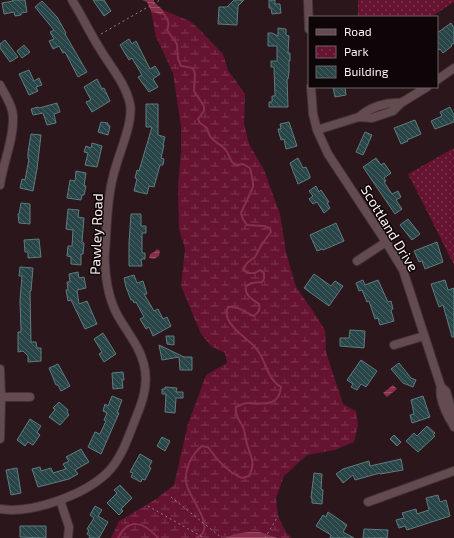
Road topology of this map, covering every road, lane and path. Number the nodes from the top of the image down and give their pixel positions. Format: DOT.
graph roads {
  1 [pos="72,0"];
  2 [pos="160,0"];
  3 [pos="308,0"];
  4 [pos="309,16"];
  5 [pos="93,38"];
  6 [pos="454,68"];
  7 [pos="438,79"];
  8 [pos="0,85"];
  9 [pos="311,88"];
  10 [pos="425,88"];
  11 [pos="317,130"];
  12 [pos="0,185"];
  13 [pos="386,242"];
  14 [pos="357,261"];
  15 [pos="424,336"];
  16 [pos="394,345"];
  17 [pos="0,369"];
  18 [pos="1,397"];
  19 [pos="30,397"];
  20 [pos="453,424"];
  21 [pos="0,439"];
  22 [pos="454,471"];
  23 [pos="171,497"];
  24 [pos="60,500"];
  25 [pos="368,502"];
  26 [pos="148,506"];
  27 [pos="0,509"];
  28 [pos="278,516"];
  29 [pos="68,538"];
  30 [pos="204,538"];
  31 [pos="222,538"];
  32 [pos="265,538"];
  1 -- 5 [label="street, Pawley Road"];
  2 -- 5 [label="path"];
  3 -- 4 [label="street"];
  5 -- 24 [label="street, Pawley Road"];
  6 -- 7 [label="street"];
  8 -- 12 [label="street"];
  9 -- 11 [label="street, Scottland Drive"];
  10 -- 11 [label="street"];
  11 -- 13 [label="street, Scottland Drive"];
  13 -- 14 [label="street"];
  13 -- 15 [label="street, Scottland Drive"];
  15 -- 16 [label="street"];
  15 -- 20 [label="street, Scottland Drive"];
  17 -- 18 [label="street"];
  18 -- 19 [label="street"];
  18 -- 21 [label="street"];
  22 -- 25 [label="street"];
  23 -- 31 [label="path"];
  24 -- 27 [label="street, Pawley Road"];
  24 -- 29 [label="street"];
  26 -- 30 [label="path"];
  28 -- 32 [label="path"];
}
